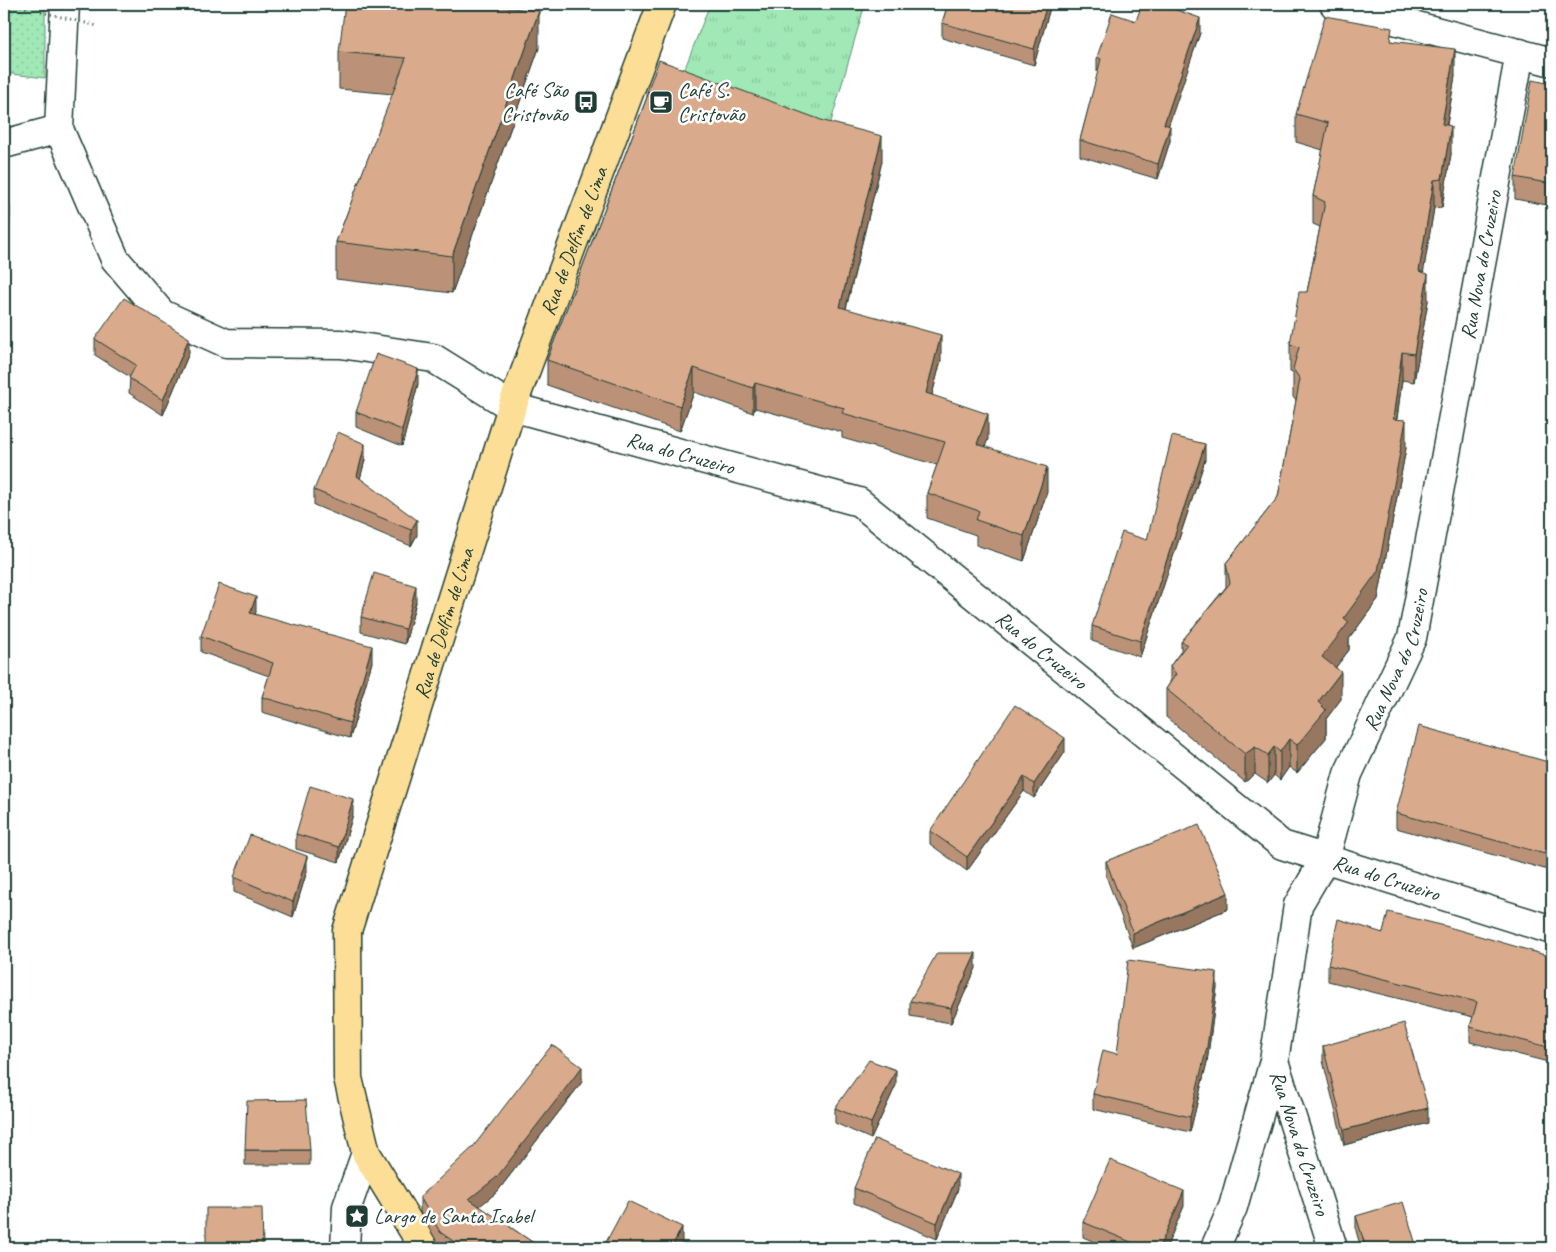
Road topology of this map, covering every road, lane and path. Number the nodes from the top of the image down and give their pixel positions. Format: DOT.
graph roads {
  1 [pos="662,4"];
  2 [pos="1334,4"];
  3 [pos="53,8"];
  4 [pos="98,26"];
  5 [pos="1520,53"];
  6 [pos="1552,62"];
  7 [pos="60,129"];
  8 [pos="4,144"];
  9 [pos="512,407"];
  10 [pos="1325,859"];
  11 [pos="1552,930"];
  12 [pos="1274,1061"];
  13 [pos="366,1153"];
  14 [pos="344,1248"];
  15 [pos="424,1248"];
  16 [pos="1215,1248"];
  17 [pos="1333,1248"];
  1 -- 9 [label="main road, Rua de Delfim de Lima"];
  2 -- 5 [label="street"];
  3 -- 4 [label="path, bridge"];
  3 -- 7 [label="street"];
  5 -- 6 [label="street"];
  5 -- 10 [label="street, Rua Nova do Cruzeiro"];
  7 -- 8 [label="street"];
  7 -- 9 [label="street, Rua do Cruzeiro"];
  9 -- 10 [label="street, Rua do Cruzeiro"];
  9 -- 13 [label="main road, Rua de Delfim de Lima"];
  10 -- 11 [label="street, Rua do Cruzeiro"];
  10 -- 12 [label="street, Rua Nova do Cruzeiro"];
  12 -- 16 [label="street"];
  12 -- 17 [label="street, Rua Nova do Cruzeiro"];
  13 -- 14 [label="street"];
  13 -- 15 [label="main road, Rua de Delfim de Lima"];
}
